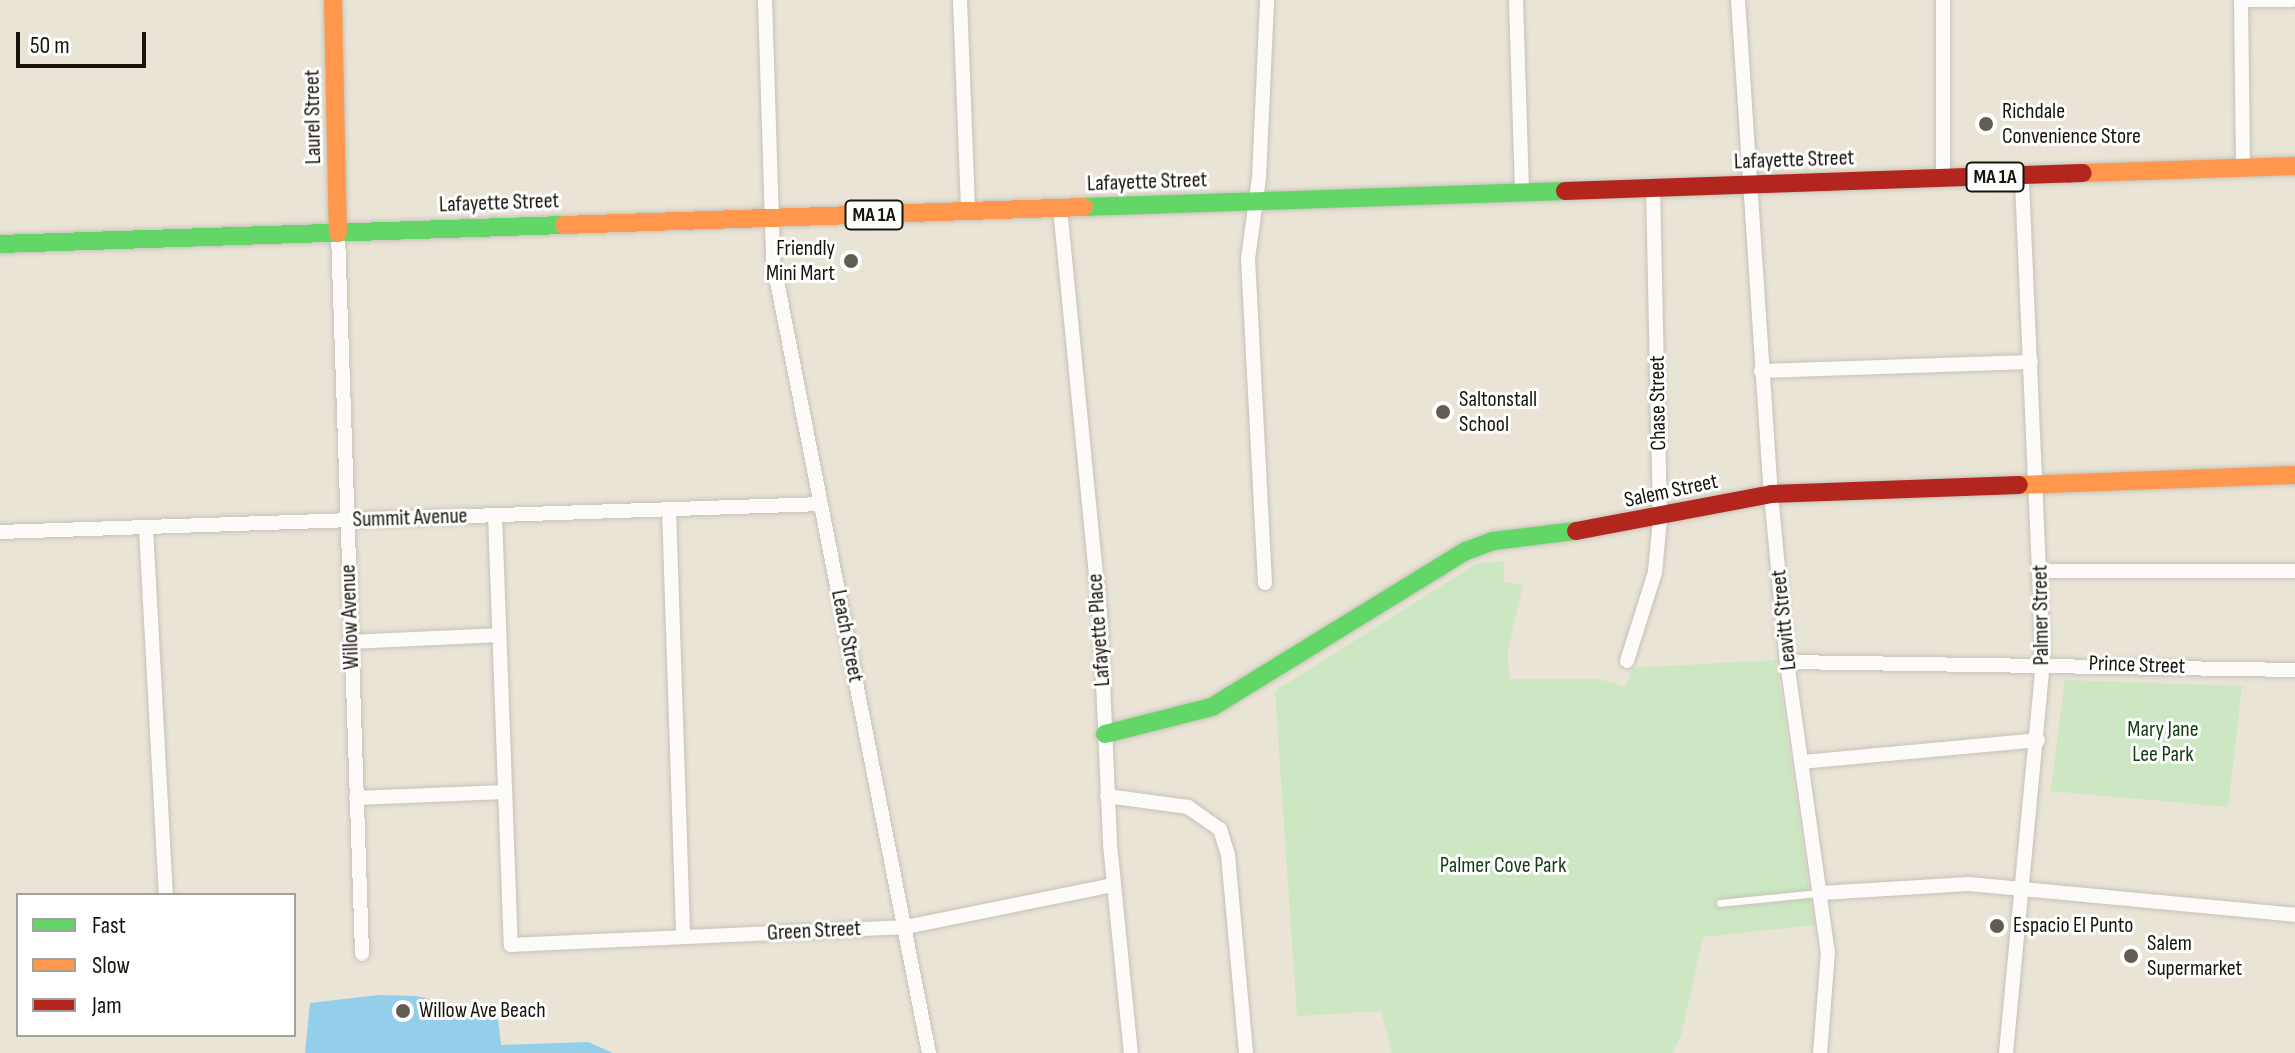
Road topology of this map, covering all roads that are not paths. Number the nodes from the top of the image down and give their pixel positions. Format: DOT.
graph roads {
  1 [pos="333,0"];
  2 [pos="765,0"];
  3 [pos="960,0"];
  4 [pos="1267,0"];
  5 [pos="1516,0"];
  6 [pos="1738,0"];
  7 [pos="1943,0"];
  8 [pos="2241,0"];
  9 [pos="2249,0"];
  10 [pos="2292,0"];
  11 [pos="2243,166"];
  12 [pos="2295,166"];
  13 [pos="2022,176"];
  14 [pos="1943,179"];
  15 [pos="1748,185"];
  16 [pos="1653,188"];
  17 [pos="1522,193"];
  18 [pos="1254,202"];
  19 [pos="1060,208"];
  20 [pos="968,211"];
  21 [pos="772,218"];
  22 [pos="338,233"];
  23 [pos="0,244"];
  24 [pos="2031,362"];
  25 [pos="1761,371"];
  26 [pos="2295,475"];
  27 [pos="2036,484"];
  28 [pos="1771,494"];
  29 [pos="821,504"];
  30 [pos="669,509"];
  31 [pos="495,515"];
  32 [pos="1660,519"];
  33 [pos="347,520"];
  34 [pos="146,528"];
  35 [pos="0,532"];
  36 [pos="2040,571"];
  37 [pos="2295,571"];
  38 [pos="1265,583"];
  39 [pos="499,635"];
  40 [pos="351,642"];
  41 [pos="1627,661"];
  42 [pos="1787,662"];
  43 [pos="2042,662"];
  44 [pos="2295,670"];
  45 [pos="1105,734"];
  46 [pos="2038,740"];
  47 [pos="1802,762"];
  48 [pos="505,792"];
  49 [pos="1107,796"];
  50 [pos="356,798"];
  51 [pos="1113,885"];
  52 [pos="2023,887"];
  53 [pos="166,893"];
  54 [pos="1821,893"];
  55 [pos="1720,903"];
  56 [pos="2295,915"];
  57 [pos="906,927"];
  58 [pos="683,937"];
  59 [pos="362,954"];
  60 [pos="929,1053"];
  61 [pos="1131,1053"];
  62 [pos="1246,1053"];
  63 [pos="1820,1053"];
  64 [pos="2006,1053"];
  1 -- 22 [label="main road, Laurel Street"];
  2 -- 21 [label="street, Leach Street"];
  3 -- 20 [label="street"];
  4 -- 18 [label="street"];
  5 -- 17 [label="street"];
  6 -- 15 [label="street, Leavitt Street"];
  7 -- 14 [label="street"];
  8 -- 11 [label="street"];
  9 -- 10 [label="street"];
  11 -- 12 [label="main road, Lafayette Street / MA 1A"];
  11 -- 13 [label="main road, Lafayette Street / MA 1A"];
  13 -- 14 [label="main road, Lafayette Street / MA 1A"];
  13 -- 24 [label="street, Palmer Street"];
  14 -- 15 [label="main road, Lafayette Street / MA 1A"];
  15 -- 16 [label="main road, Lafayette Street / MA 1A"];
  15 -- 25 [label="street, Leavitt Street"];
  16 -- 17 [label="main road, Lafayette Street / MA 1A"];
  16 -- 32 [label="street, Chase Street"];
  17 -- 18 [label="main road, Lafayette Street / MA 1A"];
  18 -- 19 [label="main road, Lafayette Street / MA 1A"];
  18 -- 38 [label="street"];
  19 -- 20 [label="main road, Lafayette Street / MA 1A"];
  19 -- 45 [label="street, Lafayette Place"];
  20 -- 21 [label="main road, Lafayette Street / MA 1A"];
  21 -- 22 [label="main road, Lafayette Street / MA 1A"];
  21 -- 29 [label="street, Leach Street"];
  22 -- 23 [label="main road, Lafayette Street / MA 1A"];
  22 -- 33 [label="street, Willow Avenue"];
  24 -- 25 [label="street"];
  24 -- 27 [label="street, Palmer Street"];
  25 -- 28 [label="street, Leavitt Street"];
  26 -- 27 [label="main road, Salem Street"];
  27 -- 28 [label="main road, Salem Street"];
  27 -- 36 [label="street, Palmer Street"];
  28 -- 32 [label="main road, Salem Street"];
  28 -- 42 [label="street, Leavitt Street"];
  29 -- 30 [label="street, Summit Avenue"];
  29 -- 57 [label="street, Leach Street"];
  30 -- 31 [label="street, Summit Avenue"];
  30 -- 58 [label="street"];
  31 -- 33 [label="street, Summit Avenue"];
  31 -- 39 [label="street"];
  32 -- 41 [label="street, Chase Street"];
  32 -- 45 [label="main road, Salem Street"];
  33 -- 34 [label="street, Summit Avenue"];
  33 -- 40 [label="street, Willow Avenue"];
  34 -- 35 [label="street, Summit Avenue"];
  34 -- 53 [label="street"];
  36 -- 37 [label="street"];
  36 -- 43 [label="street, Palmer Street"];
  39 -- 40 [label="street"];
  39 -- 48 [label="street"];
  40 -- 50 [label="street, Willow Avenue"];
  42 -- 43 [label="street, Prince Street"];
  42 -- 47 [label="street, Leavitt Street"];
  43 -- 44 [label="street, Prince Street"];
  43 -- 46 [label="street, Palmer Street"];
  45 -- 49 [label="street, Lafayette Place"];
  46 -- 47 [label="street"];
  46 -- 52 [label="street, Palmer Street"];
  47 -- 54 [label="street, Leavitt Street"];
  48 -- 50 [label="street"];
  48 -- 58 [label="street, Green Street"];
  49 -- 51 [label="street, Lafayette Place"];
  49 -- 62 [label="street"];
  50 -- 59 [label="street, Willow Avenue"];
  51 -- 57 [label="street, Green Street"];
  51 -- 61 [label="street, Lafayette Place"];
  52 -- 54 [label="street"];
  52 -- 56 [label="street"];
  52 -- 64 [label="street, Palmer Street"];
  54 -- 55 [label="lane"];
  54 -- 63 [label="street, Leavitt Street"];
  57 -- 58 [label="street, Green Street"];
  57 -- 60 [label="street, Leach Street"];
}
